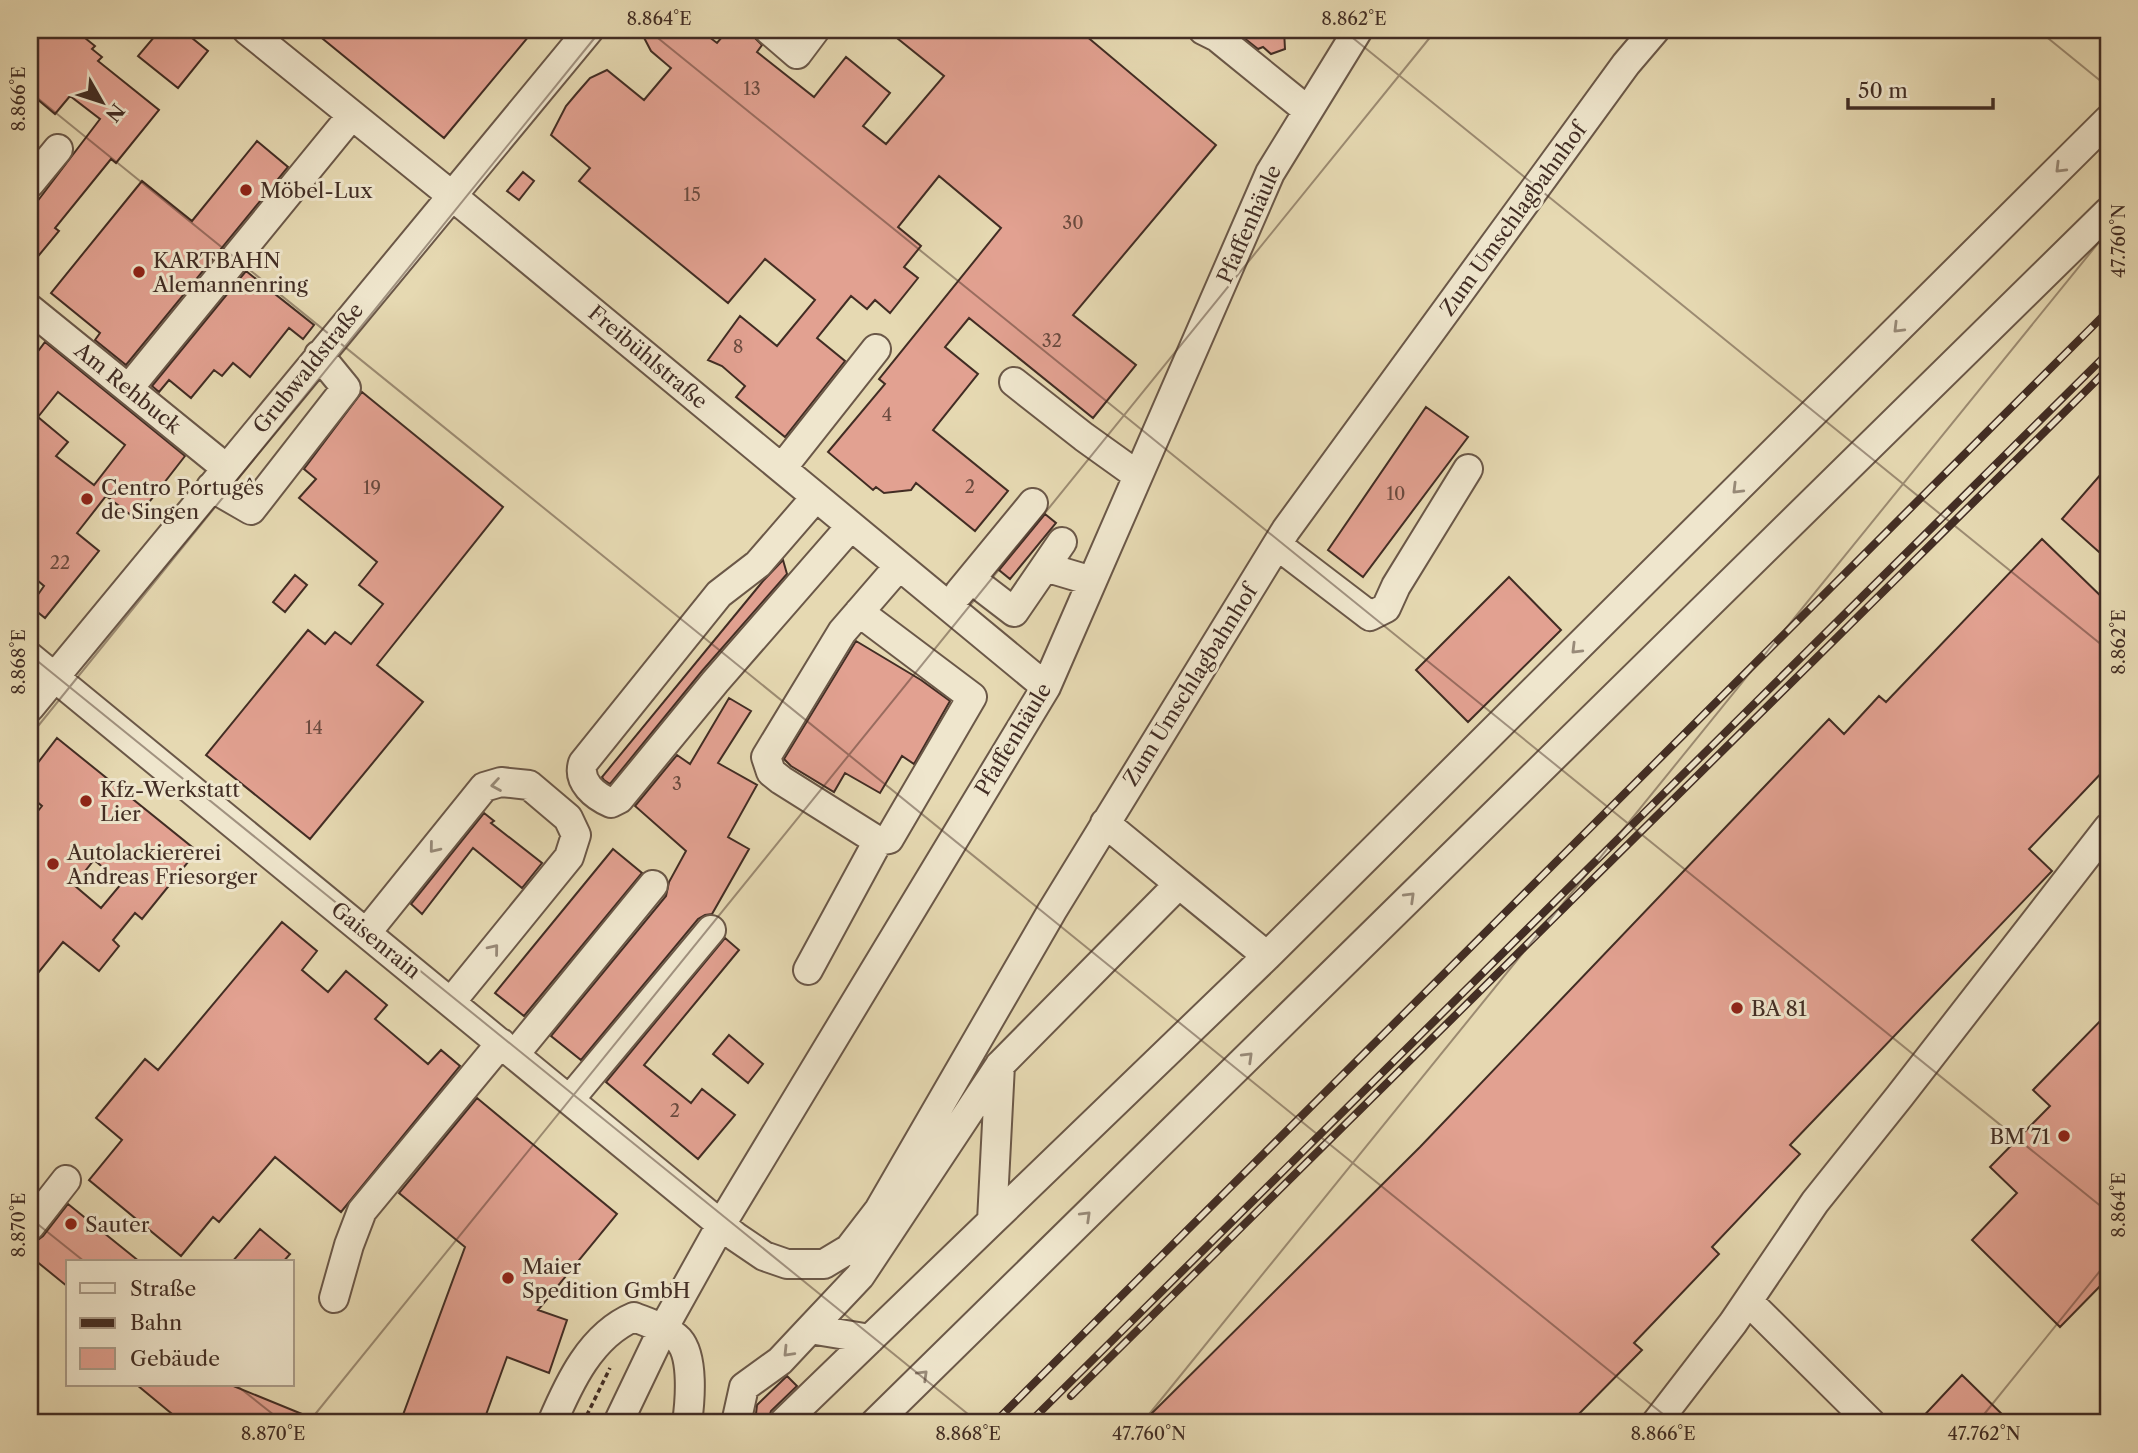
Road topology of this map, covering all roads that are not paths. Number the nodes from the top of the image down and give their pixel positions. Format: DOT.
graph roads {
  1 [pos="247,30"];
  2 [pos="589,30"];
  3 [pos="769,30"];
  4 [pos="815,30"];
  5 [pos="1203,30"];
  6 [pos="1358,30"];
  7 [pos="1656,30"];
  8 [pos="1307,110"];
  9 [pos="352,115"];
  10 [pos="2108,120"];
  11 [pos="58,149"];
  12 [pos="30,183"];
  13 [pos="451,195"];
  14 [pos="2108,212"];
  15 [pos="30,309"];
  16 [pos="876,349"];
  17 [pos="318,355"];
  18 [pos="1014,382"];
  19 [pos="129,388"];
  20 [pos="782,468"];
  21 [pos="1468,469"];
  22 [pos="1137,475"];
  23 [pos="218,477"];
  24 [pos="816,497"];
  25 [pos="1033,503"];
  26 [pos="851,526"];
  27 [pos="785,533"];
  28 [pos="1062,542"];
  29 [pos="1277,545"];
  30 [pos="819,562"];
  31 [pos="899,566"];
  32 [pos="1045,567"];
  33 [pos="971,579"];
  34 [pos="1092,581"];
  35 [pos="949,607"];
  36 [pos="859,612"];
  37 [pos="30,657"];
  38 [pos="54,677"];
  39 [pos="1046,687"];
  40 [pos="30,707"];
  41 [pos="1105,823"];
  42 [pos="2108,828"];
  43 [pos="878,841"];
  44 [pos="1179,884"];
  45 [pos="653,885"];
  46 [pos="711,930"];
  47 [pos="367,932"];
  48 [pos="1267,956"];
  49 [pos="808,970"];
  50 [pos="451,1002"];
  51 [pos="508,1048"];
  52 [pos="1000,1065"];
  53 [pos="570,1099"];
  54 [pos="66,1180"];
  55 [pos="992,1221"];
  56 [pos="722,1223"];
  57 [pos="30,1227"];
  58 [pos="334,1298"];
  59 [pos="1748,1301"];
  60 [pos="663,1329"];
  61 [pos="810,1329"];
  62 [pos="870,1339"];
  63 [pos="552,1423"];
  64 [pos="618,1423"];
  65 [pos="687,1423"];
  66 [pos="736,1423"];
  67 [pos="783,1423"];
  68 [pos="875,1423"];
  69 [pos="1656,1423"];
  70 [pos="1871,1423"];
  1 -- 9 [label="street, Freibühlstraße"];
  2 -- 13 [label="street, Grubwaldstraße"];
  3 -- 4 [label="street"];
  5 -- 8 [label="street"];
  6 -- 8 [label="street, Pfaffenhäule"];
  7 -- 29 [label="street, Zum Umschlagbahnhof"];
  8 -- 22 [label="street, Pfaffenhäule"];
  9 -- 13 [label="street, Freibühlstraße"];
  9 -- 19 [label="street"];
  10 -- 48 [label="street, one-way"];
  11 -- 12 [label="street"];
  13 -- 17 [label="street, Grubwaldstraße"];
  13 -- 20 [label="street, Freibühlstraße"];
  68 -- 14 [label="street, one-way"];
  15 -- 19 [label="street, Am Rehbuck"];
  16 -- 20 [label="street"];
  17 -- 23 [label="street, Grubwaldstraße"];
  17 -- 23 [label="street, Am Rehbuck"];
  18 -- 22 [label="street"];
  19 -- 23 [label="street, Am Rehbuck"];
  20 -- 24 [label="street, Freibühlstraße"];
  21 -- 29 [label="street"];
  22 -- 34 [label="street, Pfaffenhäule"];
  23 -- 38 [label="street, Grubwaldstraße"];
  24 -- 26 [label="street, Freibühlstraße"];
  24 -- 27 [label="street"];
  25 -- 33 [label="street"];
  26 -- 30 [label="street"];
  26 -- 31 [label="street, Freibühlstraße"];
  27 -- 30 [label="street"];
  27 -- 30 [label="street"];
  28 -- 32 [label="street"];
  29 -- 41 [label="street, Zum Umschlagbahnhof"];
  31 -- 35 [label="street, Freibühlstraße"];
  31 -- 36 [label="street"];
  32 -- 33 [label="street"];
  32 -- 34 [label="street"];
  33 -- 35 [label="street"];
  34 -- 39 [label="street, Pfaffenhäule"];
  35 -- 39 [label="street, Freibühlstraße"];
  36 -- 43 [label="street"];
  36 -- 43 [label="street"];
  37 -- 38 [label="street, Gaisenrain"];
  38 -- 40 [label="street, Grubwaldstraße"];
  38 -- 47 [label="street, Gaisenrain"];
  39 -- 56 [label="street, Pfaffenhäule"];
  41 -- 44 [label="street"];
  41 -- 56 [label="street, Zum Umschlagbahnhof"];
  42 -- 59 [label="street"];
  43 -- 49 [label="street"];
  44 -- 48 [label="street"];
  44 -- 52 [label="street"];
  45 -- 51 [label="street"];
  46 -- 53 [label="street"];
  47 -- 50 [label="street, Gaisenrain"];
  50 -- 47 [label="street, one-way"];
  48 -- 55 [label="street"];
  50 -- 51 [label="street, Gaisenrain"];
  51 -- 53 [label="street, Gaisenrain"];
  51 -- 58 [label="street"];
  52 -- 55 [label="street"];
  52 -- 61 [label="street"];
  53 -- 56 [label="street, Gaisenrain"];
  54 -- 57 [label="street"];
  55 -- 62 [label="street"];
  56 -- 60 [label="street, Pfaffenhäule"];
  59 -- 69 [label="street"];
  59 -- 70 [label="street"];
  60 -- 63 [label="street"];
  60 -- 64 [label="street, Pfaffenhäule"];
  60 -- 65 [label="street"];
  61 -- 62 [label="street"];
  61 -- 66 [label="street, one-way"];
  62 -- 67 [label="street"];
}
